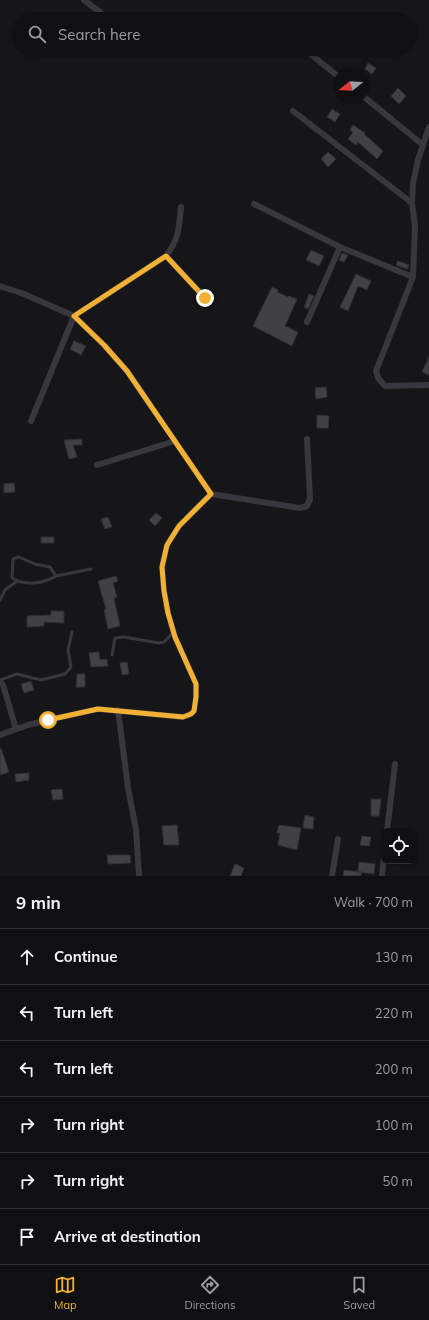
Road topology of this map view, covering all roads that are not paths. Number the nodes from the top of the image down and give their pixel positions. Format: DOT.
graph roads {
  1 [pos="84,0"];
  2 [pos="100,12"];
  3 [pos="313,56"];
  4 [pos="333,72"];
  5 [pos="369,101"];
  6 [pos="293,110"];
  7 [pos="429,127"];
  8 [pos="423,145"];
  9 [pos="412,203"];
  10 [pos="254,204"];
  11 [pos="181,207"];
  12 [pos="340,247"];
  13 [pos="166,256"];
  14 [pos="413,277"];
  15 [pos="0,286"];
  16 [pos="205,298"];
  17 [pos="74,316"];
  18 [pos="307,322"];
  19 [pos="429,385"];
  20 [pos="31,421"];
  21 [pos="307,439"];
  22 [pos="175,441"];
  23 [pos="97,465"];
  24 [pos="211,494"];
  25 [pos="91,569"];
  26 [pos="56,576"];
  27 [pos="17,581"];
  28 [pos="0,600"];
  29 [pos="72,632"];
  30 [pos="174,632"];
  31 [pos="112,655"];
  32 [pos="0,681"];
  33 [pos="118,710"];
  34 [pos="16,729"];
  35 [pos="0,735"];
  36 [pos="395,764"];
  37 [pos="387,828"];
  38 [pos="338,839"];
  39 [pos="383,864"];
  40 [pos="139,876"];
  41 [pos="332,876"];
  42 [pos="382,876"];
  1 -- 2 [label="street"];
  3 -- 4 [label="street"];
  5 -- 8 [label="street"];
  6 -- 9 [label="street"];
  7 -- 8 [label="street"];
  8 -- 9 [label="street"];
  9 -- 14 [label="street"];
  10 -- 12 [label="street"];
  11 -- 13 [label="street"];
  12 -- 14 [label="street"];
  12 -- 18 [label="street"];
  13 -- 16 [label="street"];
  13 -- 17 [label="street"];
  14 -- 19 [label="street"];
  15 -- 17 [label="street"];
  17 -- 20 [label="street"];
  17 -- 22 [label="street"];
  21 -- 24 [label="street"];
  22 -- 23 [label="street"];
  22 -- 24 [label="street"];
  24 -- 30 [label="street"];
  25 -- 26 [label="lane"];
  26 -- 27 [label="lane"];
  26 -- 27 [label="lane"];
  27 -- 28 [label="lane"];
  29 -- 32 [label="lane"];
  30 -- 31 [label="lane"];
  30 -- 33 [label="street"];
  32 -- 34 [label="street"];
  33 -- 34 [label="street"];
  33 -- 40 [label="street"];
  34 -- 35 [label="street"];
  36 -- 37 [label="street"];
  38 -- 41 [label="street"];
  39 -- 42 [label="street"];
}
